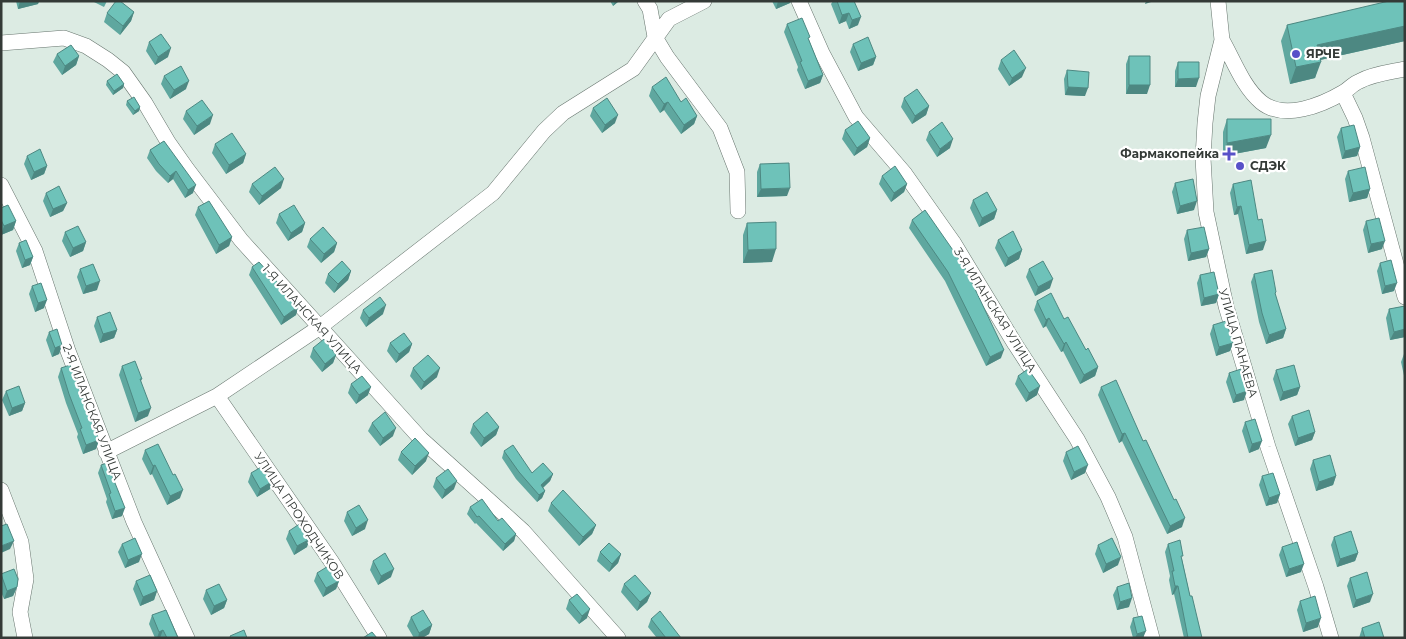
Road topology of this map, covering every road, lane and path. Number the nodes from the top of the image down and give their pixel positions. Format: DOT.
graph roads {
  1 [pos="645,1"];
  2 [pos="704,1"];
  3 [pos="799,1"];
  4 [pos="1218,1"];
  5 [pos="655,37"];
  6 [pos="1222,40"];
  7 [pos="1,43"];
  8 [pos="1405,69"];
  9 [pos="1343,92"];
  10 [pos="1,184"];
  11 [pos="738,211"];
  12 [pos="1405,297"];
  13 [pos="320,327"];
  14 [pos="216,396"];
  15 [pos="106,452"];
  16 [pos="1,490"];
  17 [pos="25,638"];
  18 [pos="187,638"];
  19 [pos="379,638"];
  20 [pos="618,638"];
  21 [pos="1152,638"];
  22 [pos="1331,638"];
  1 -- 5 [label="street"];
  2 -- 5 [label="street"];
  3 -- 21 [label="street, 3-Я ИЛАНСКАЯ УЛИЦА"];
  4 -- 6 [label="street"];
  5 -- 11 [label="street"];
  5 -- 13 [label="street"];
  6 -- 9 [label="street"];
  6 -- 22 [label="street, УЛИЦА ПАНАЕВА"];
  7 -- 13 [label="street, 1-Я ИЛАНСКАЯ УЛИЦА"];
  8 -- 9 [label="street"];
  9 -- 12 [label="street"];
  10 -- 15 [label="street, 2-Я ИЛАНСКАЯ УЛИЦА"];
  13 -- 14 [label="street"];
  13 -- 20 [label="street, 1-Я ИЛАНСКАЯ УЛИЦА"];
  14 -- 15 [label="street"];
  14 -- 19 [label="street, УЛИЦА ПРОХОДЧИКОВ"];
  15 -- 18 [label="street, 2-Я ИЛАНСКАЯ УЛИЦА"];
  16 -- 17 [label="street"];
}
